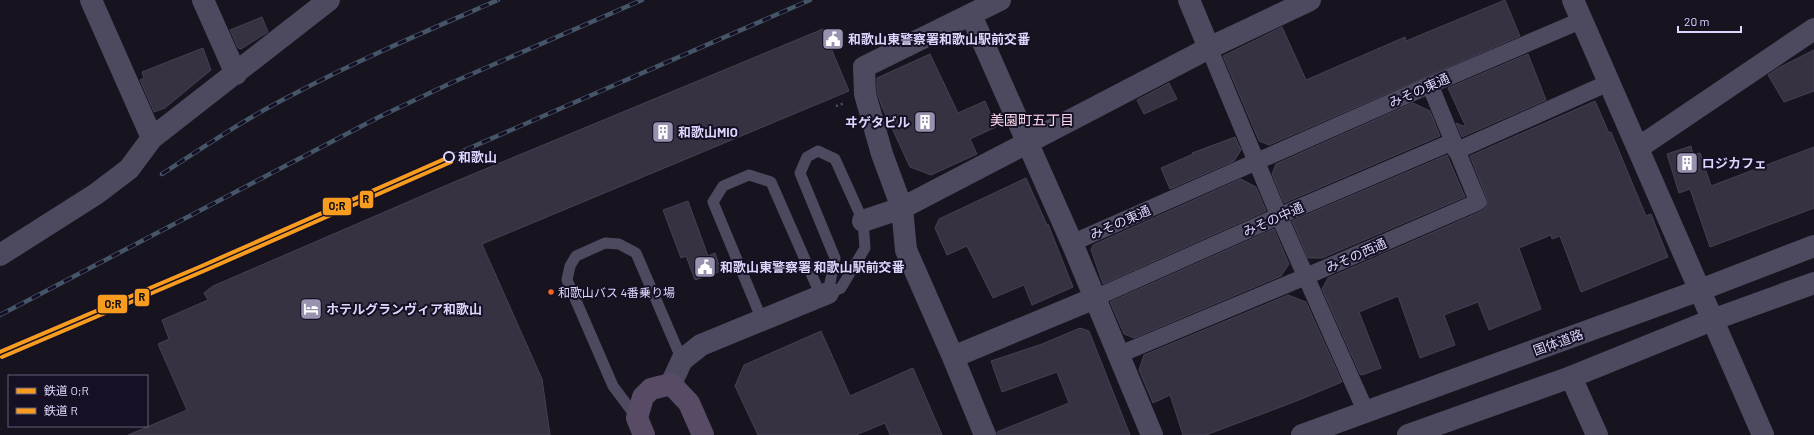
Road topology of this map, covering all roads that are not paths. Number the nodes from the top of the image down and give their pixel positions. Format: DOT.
graph roads {
  1 [pos="91,0"];
  2 [pos="203,0"];
  3 [pos="329,0"];
  4 [pos="1000,0"];
  5 [pos="1188,0"];
  6 [pos="1310,0"];
  7 [pos="1573,0"];
  8 [pos="971,15"];
  9 [pos="1582,20"];
  10 [pos="1814,29"];
  11 [pos="1208,48"];
  12 [pos="236,74"];
  13 [pos="1608,83"];
  14 [pos="1430,85"];
  15 [pos="152,138"];
  16 [pos="1027,142"];
  17 [pos="1454,147"];
  18 [pos="1638,148"];
  19 [pos="1256,162"];
  20 [pos="902,208"];
  21 [pos="1279,216"];
  22 [pos="863,221"];
  23 [pos="1072,243"];
  24 [pos="1814,246"];
  25 [pos="0,255"];
  26 [pos="1307,276"];
  27 [pos="1814,283"];
  28 [pos="1700,290"];
  29 [pos="825,294"];
  30 [pos="1095,298"];
  31 [pos="762,320"];
  32 [pos="1712,320"];
  33 [pos="1118,355"];
  34 [pos="954,357"];
  35 [pos="682,360"];
  36 [pos="1571,377"];
  37 [pos="671,384"];
  38 [pos="1366,412"];
  39 [pos="641,426"];
  40 [pos="1437,430"];
  41 [pos="703,435"];
  42 [pos="985,435"];
  43 [pos="1152,435"];
  44 [pos="1302,435"];
  45 [pos="1408,435"];
  46 [pos="1597,435"];
  47 [pos="1763,435"];
  1 -- 15 [label="street"];
  2 -- 12 [label="street"];
  3 -- 12 [label="street"];
  4 -- 8 [label="street"];
  5 -- 11 [label="street"];
  6 -- 11 [label="street"];
  7 -- 9 [label="street"];
  8 -- 16 [label="street"];
  8 -- 20 [label="street"];
  9 -- 13 [label="street"];
  9 -- 14 [label="street, みその東通"];
  10 -- 18 [label="street"];
  11 -- 16 [label="street"];
  11 -- 19 [label="street"];
  12 -- 15 [label="street"];
  13 -- 17 [label="street, みその中通"];
  13 -- 18 [label="street"];
  14 -- 17 [label="street, みその西通"];
  14 -- 19 [label="street, みその東通"];
  15 -- 25 [label="street"];
  16 -- 20 [label="street"];
  16 -- 23 [label="street"];
  17 -- 21 [label="street, みその中通"];
  17 -- 26 [label="street, みその西通"];
  18 -- 28 [label="street"];
  19 -- 21 [label="street"];
  19 -- 23 [label="street, みその東通"];
  20 -- 22 [label="street"];
  20 -- 34 [label="street"];
  21 -- 26 [label="street"];
  21 -- 30 [label="street, みその中通"];
  22 -- 29 [label="lane"];
  22 -- 29 [label="lane"];
  23 -- 30 [label="street"];
  24 -- 28 [label="street, 国体道路"];
  26 -- 33 [label="street, みその西通"];
  26 -- 38 [label="street"];
  27 -- 32 [label="street"];
  28 -- 32 [label="street"];
  28 -- 38 [label="street, 国体道路"];
  29 -- 31 [label="street"];
  29 -- 31 [label="lane"];
  30 -- 33 [label="street"];
  30 -- 34 [label="street"];
  31 -- 35 [label="street"];
  32 -- 36 [label="street"];
  32 -- 47 [label="street"];
  33 -- 43 [label="street"];
  34 -- 42 [label="street"];
  35 -- 37 [label="street"];
  35 -- 39 [label="lane"];
  36 -- 40 [label="street"];
  36 -- 46 [label="street"];
  37 -- 39 [label="main road"];
  37 -- 41 [label="main road"];
  38 -- 44 [label="street, 国体道路"];
  40 -- 45 [label="street"];
}
